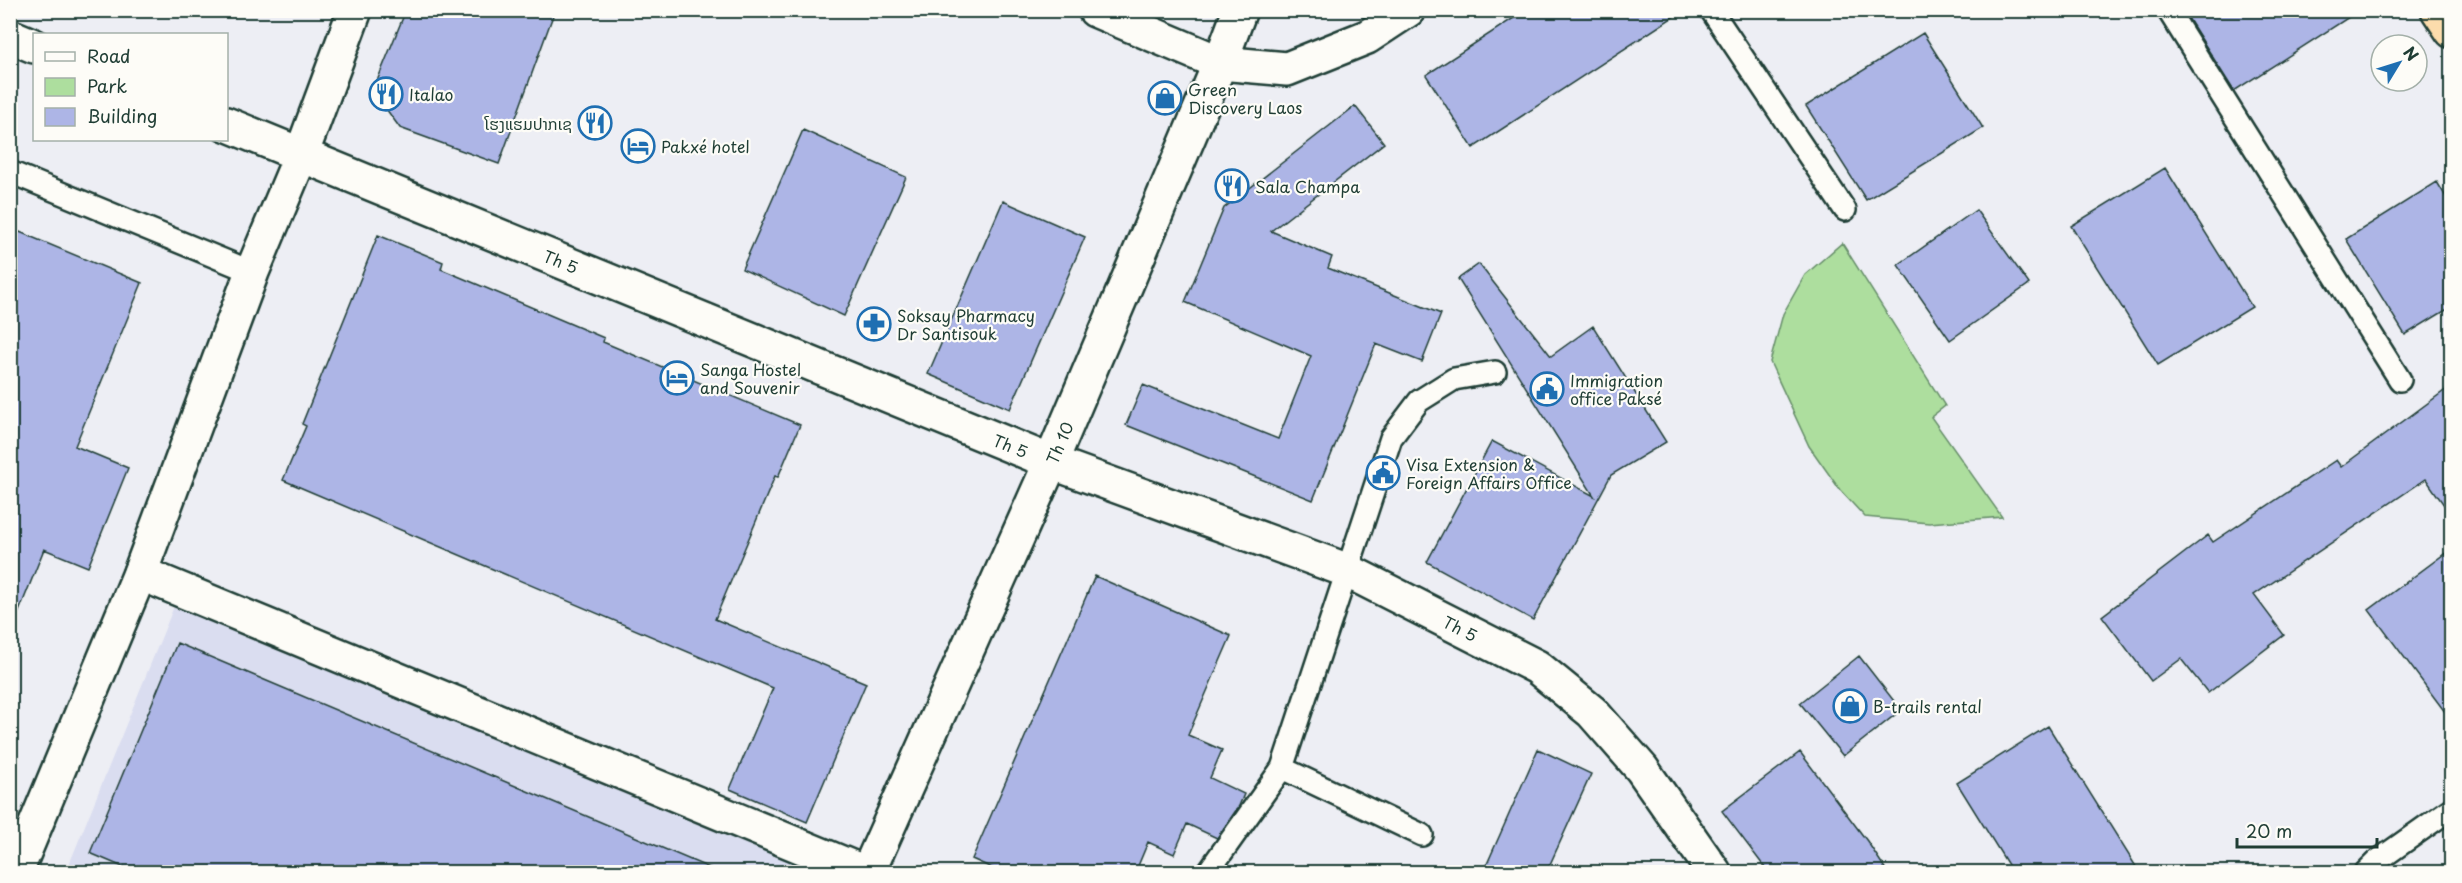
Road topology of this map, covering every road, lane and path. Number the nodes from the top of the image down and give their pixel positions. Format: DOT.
graph roads {
  1 [pos="355,10"];
  2 [pos="1095,10"];
  3 [pos="1240,10"];
  4 [pos="1408,10"];
  5 [pos="1711,10"];
  6 [pos="2168,10"];
  7 [pos="2438,10"];
  8 [pos="2451,31"];
  9 [pos="10,36"];
  10 [pos="33,46"];
  11 [pos="1220,63"];
  12 [pos="228,125"];
  13 [pos="301,155"];
  14 [pos="10,172"];
  15 [pos="1845,210"];
  16 [pos="252,272"];
  17 [pos="1496,372"];
  18 [pos="2400,380"];
  19 [pos="1052,462"];
  20 [pos="1346,570"];
  21 [pos="140,573"];
  22 [pos="1282,768"];
  23 [pos="2451,808"];
  24 [pos="1422,835"];
  25 [pos="16,873"];
  26 [pos="865,873"];
  27 [pos="1208,873"];
  28 [pos="1714,873"];
  29 [pos="2366,873"];
  1 -- 13 [label="street"];
  2 -- 11 [label="street"];
  3 -- 11 [label="street, Th 10"];
  4 -- 11 [label="street"];
  5 -- 15 [label="lane"];
  6 -- 18 [label="lane"];
  7 -- 8 [label="highway"];
  9 -- 10 [label="street"];
  11 -- 19 [label="street, Th 10"];
  12 -- 13 [label="street, Th 5"];
  13 -- 16 [label="street"];
  13 -- 19 [label="street, Th 5"];
  14 -- 16 [label="lane"];
  16 -- 21 [label="street"];
  17 -- 20 [label="lane"];
  19 -- 20 [label="street, Th 5"];
  19 -- 26 [label="street, Th 10"];
  20 -- 22 [label="lane"];
  20 -- 28 [label="street, Th 5"];
  21 -- 25 [label="street"];
  21 -- 26 [label="street"];
  22 -- 24 [label="lane"];
  22 -- 27 [label="lane"];
  23 -- 29 [label="lane"];
}
